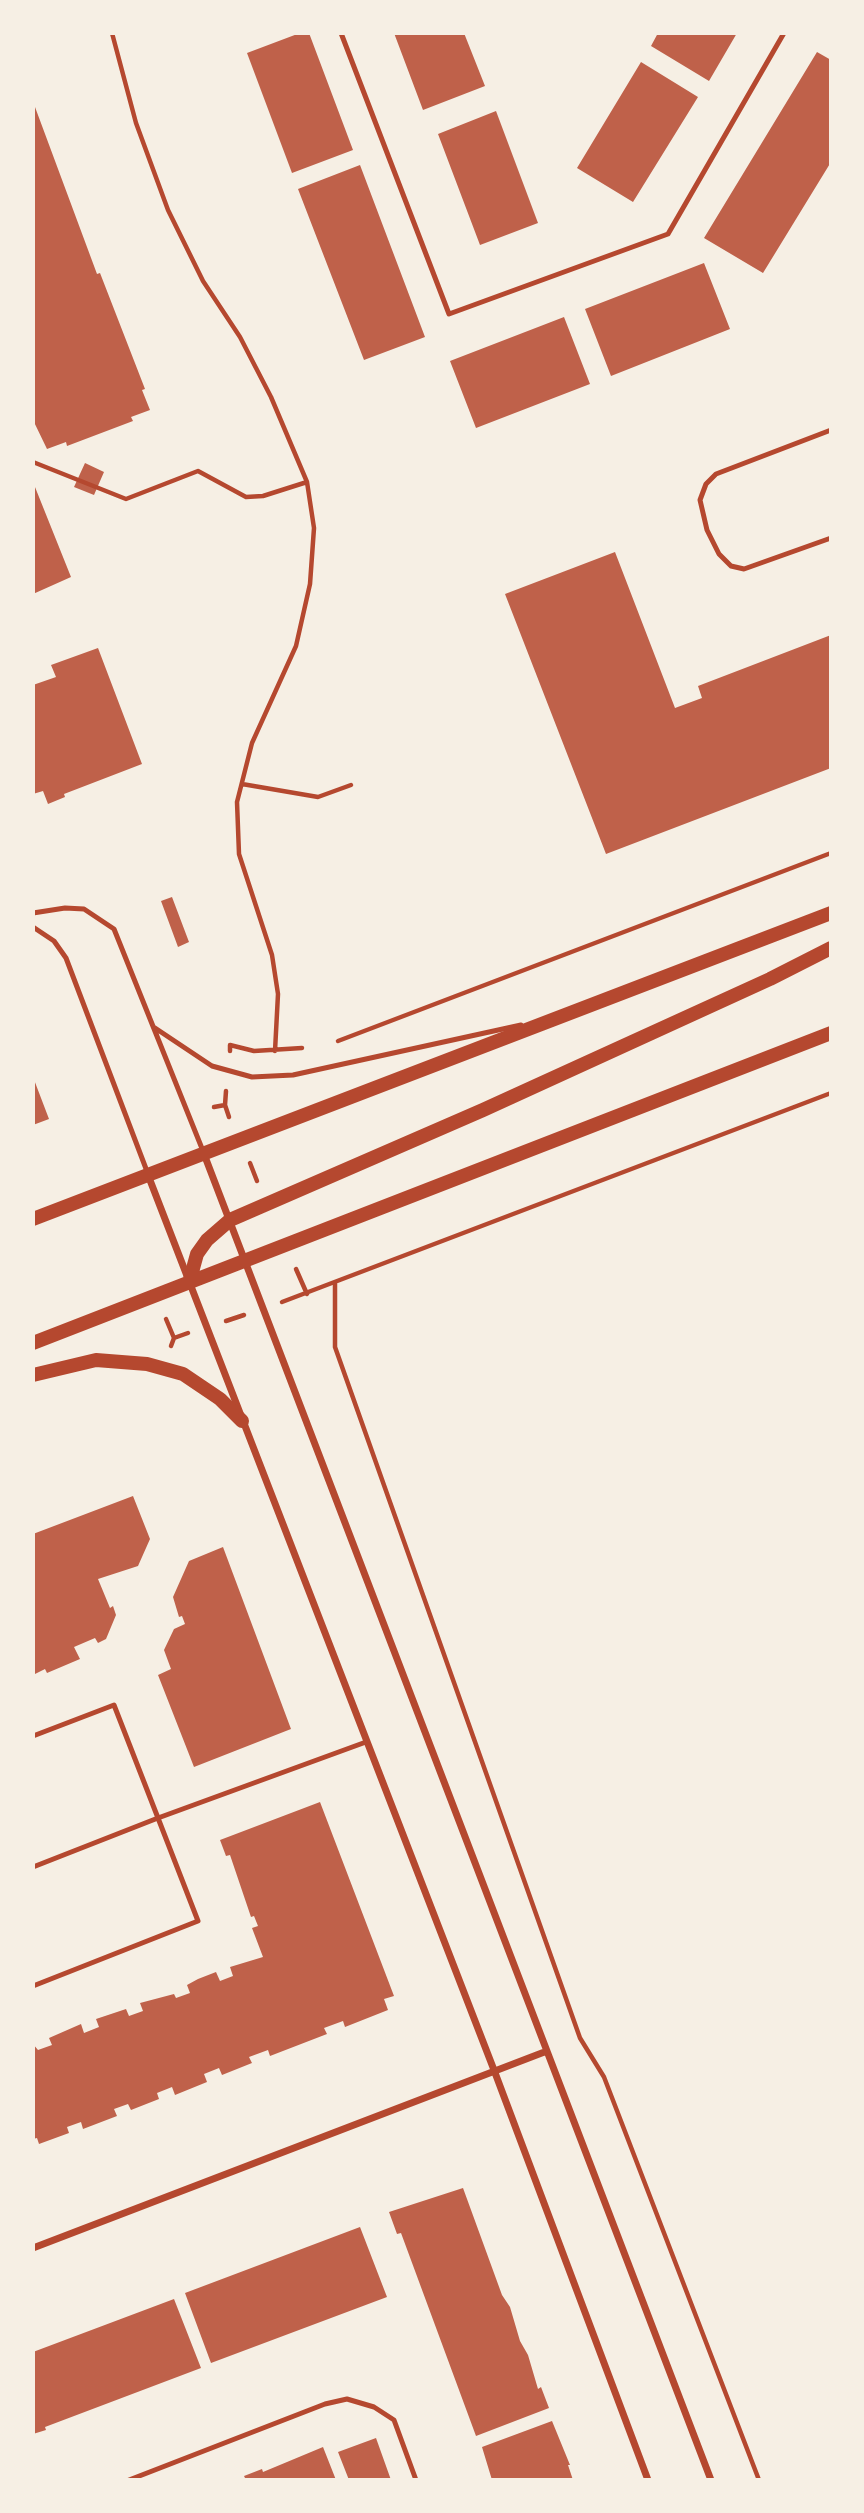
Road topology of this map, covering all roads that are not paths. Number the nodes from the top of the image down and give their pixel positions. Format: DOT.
graph roads {
  1 [pos="341,33"];
  2 [pos="784,33"];
  3 [pos="831,430"];
  4 [pos="831,538"];
  5 [pos="831,913"];
  6 [pos="33,914"];
  7 [pos="33,927"];
  8 [pos="831,948"];
  9 [pos="565,1016"];
  10 [pos="155,1028"];
  11 [pos="831,1033"];
  12 [pos="204,1154"];
  13 [pos="148,1174"];
  14 [pos="33,1219"];
  15 [pos="230,1220"];
  16 [pos="247,1261"];
  17 [pos="189,1283"];
  18 [pos="33,1343"];
  19 [pos="33,1375"];
  20 [pos="242,1420"];
  21 [pos="33,1736"];
  22 [pos="366,1742"];
  23 [pos="158,1818"];
  24 [pos="33,1867"];
  25 [pos="33,1986"];
  26 [pos="547,2051"];
  27 [pos="494,2070"];
  28 [pos="33,2248"];
  29 [pos="129,2480"];
  30 [pos="416,2480"];
  31 [pos="648,2480"];
  32 [pos="711,2480"];
  1 -- 2 [label="lane"];
  3 -- 4 [label="lane"];
  5 -- 9 [label="main road"];
  6 -- 10 [label="lane"];
  7 -- 13 [label="lane"];
  8 -- 15 [label="main road"];
  9 -- 10 [label="lane"];
  9 -- 12 [label="main road"];
  10 -- 12 [label="lane"];
  11 -- 16 [label="main road"];
  12 -- 13 [label="main road"];
  12 -- 15 [label="street"];
  13 -- 14 [label="main road"];
  13 -- 17 [label="street"];
  15 -- 16 [label="street"];
  15 -- 17 [label="main road"];
  16 -- 17 [label="main road"];
  16 -- 26 [label="street"];
  17 -- 18 [label="main road"];
  17 -- 20 [label="street"];
  19 -- 20 [label="main road"];
  20 -- 22 [label="street"];
  21 -- 23 [label="lane"];
  22 -- 23 [label="lane"];
  22 -- 27 [label="street"];
  23 -- 24 [label="lane"];
  23 -- 25 [label="lane"];
  26 -- 27 [label="street"];
  26 -- 32 [label="street"];
  27 -- 28 [label="street"];
  27 -- 31 [label="street"];
  29 -- 30 [label="lane"];
}
